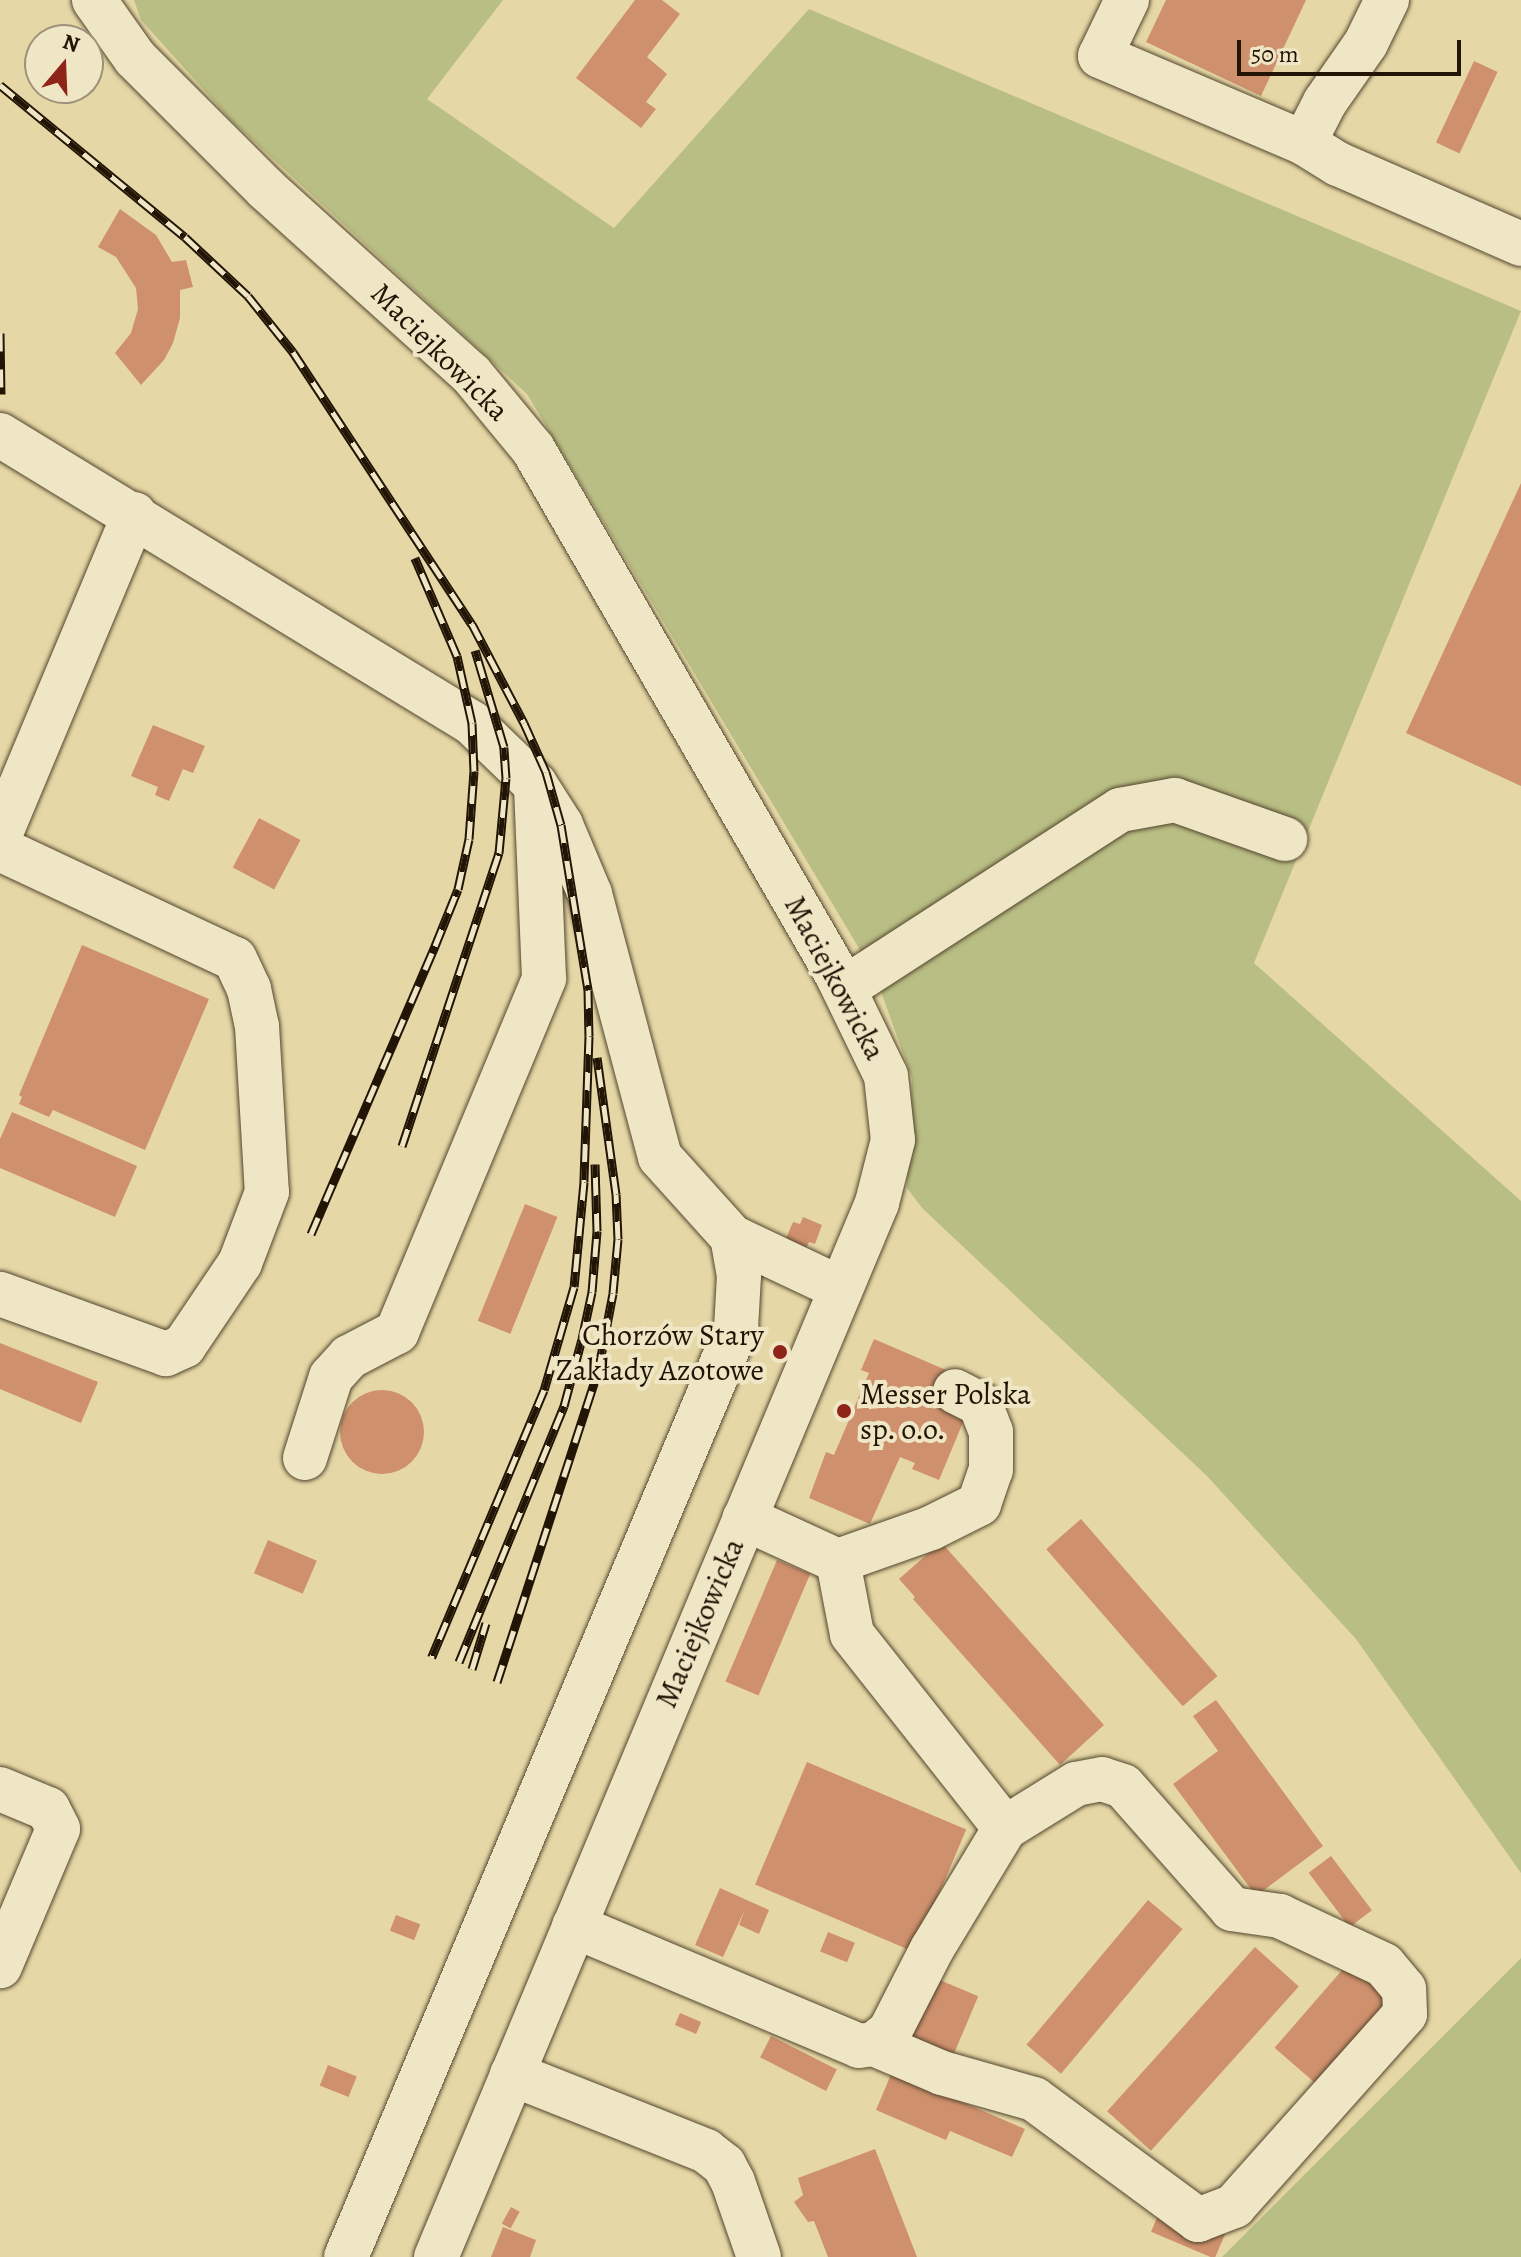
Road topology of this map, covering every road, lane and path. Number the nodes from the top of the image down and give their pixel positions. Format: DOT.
graph roads {
  1 [pos="94,0"];
  2 [pos="1127,0"];
  3 [pos="1387,0"];
  4 [pos="1304,143"];
  5 [pos="1521,244"];
  6 [pos="0,435"];
  7 [pos="134,514"];
  8 [pos="535,784"];
  9 [pos="0,835"];
  10 [pos="1285,839"];
  11 [pos="0,849"];
  12 [pos="845,988"];
  13 [pos="732,1237"];
  14 [pos="840,1288"];
  15 [pos="0,1294"];
  16 [pos="955,1391"];
  17 [pos="305,1458"];
  18 [pos="744,1518"];
  19 [pos="838,1561"];
  20 [pos="0,1789"];
  21 [pos="1005,1828"];
  22 [pos="574,1926"];
  23 [pos="0,1966"];
  24 [pos="874,2044"];
  25 [pos="512,2074"];
  26 [pos="346,2257"];
  27 [pos="436,2257"];
  28 [pos="759,2257"];
  1 -- 12 [label="street, Maciejkowicka"];
  2 -- 4 [label="street"];
  3 -- 4 [label="street"];
  4 -- 5 [label="street"];
  6 -- 7 [label="street"];
  7 -- 8 [label="street"];
  7 -- 9 [label="street"];
  8 -- 13 [label="street"];
  8 -- 17 [label="street"];
  10 -- 12 [label="street"];
  11 -- 15 [label="street"];
  12 -- 14 [label="street, Maciejkowicka"];
  13 -- 14 [label="street"];
  13 -- 26 [label="street"];
  14 -- 18 [label="street, Maciejkowicka"];
  16 -- 19 [label="street"];
  18 -- 19 [label="street"];
  18 -- 22 [label="street, Maciejkowicka"];
  19 -- 21 [label="street"];
  20 -- 23 [label="street"];
  21 -- 24 [label="street"];
  21 -- 24 [label="street"];
  22 -- 24 [label="street"];
  22 -- 25 [label="street, Maciejkowicka"];
  25 -- 27 [label="street, Maciejkowicka"];
  25 -- 28 [label="street"];
}
